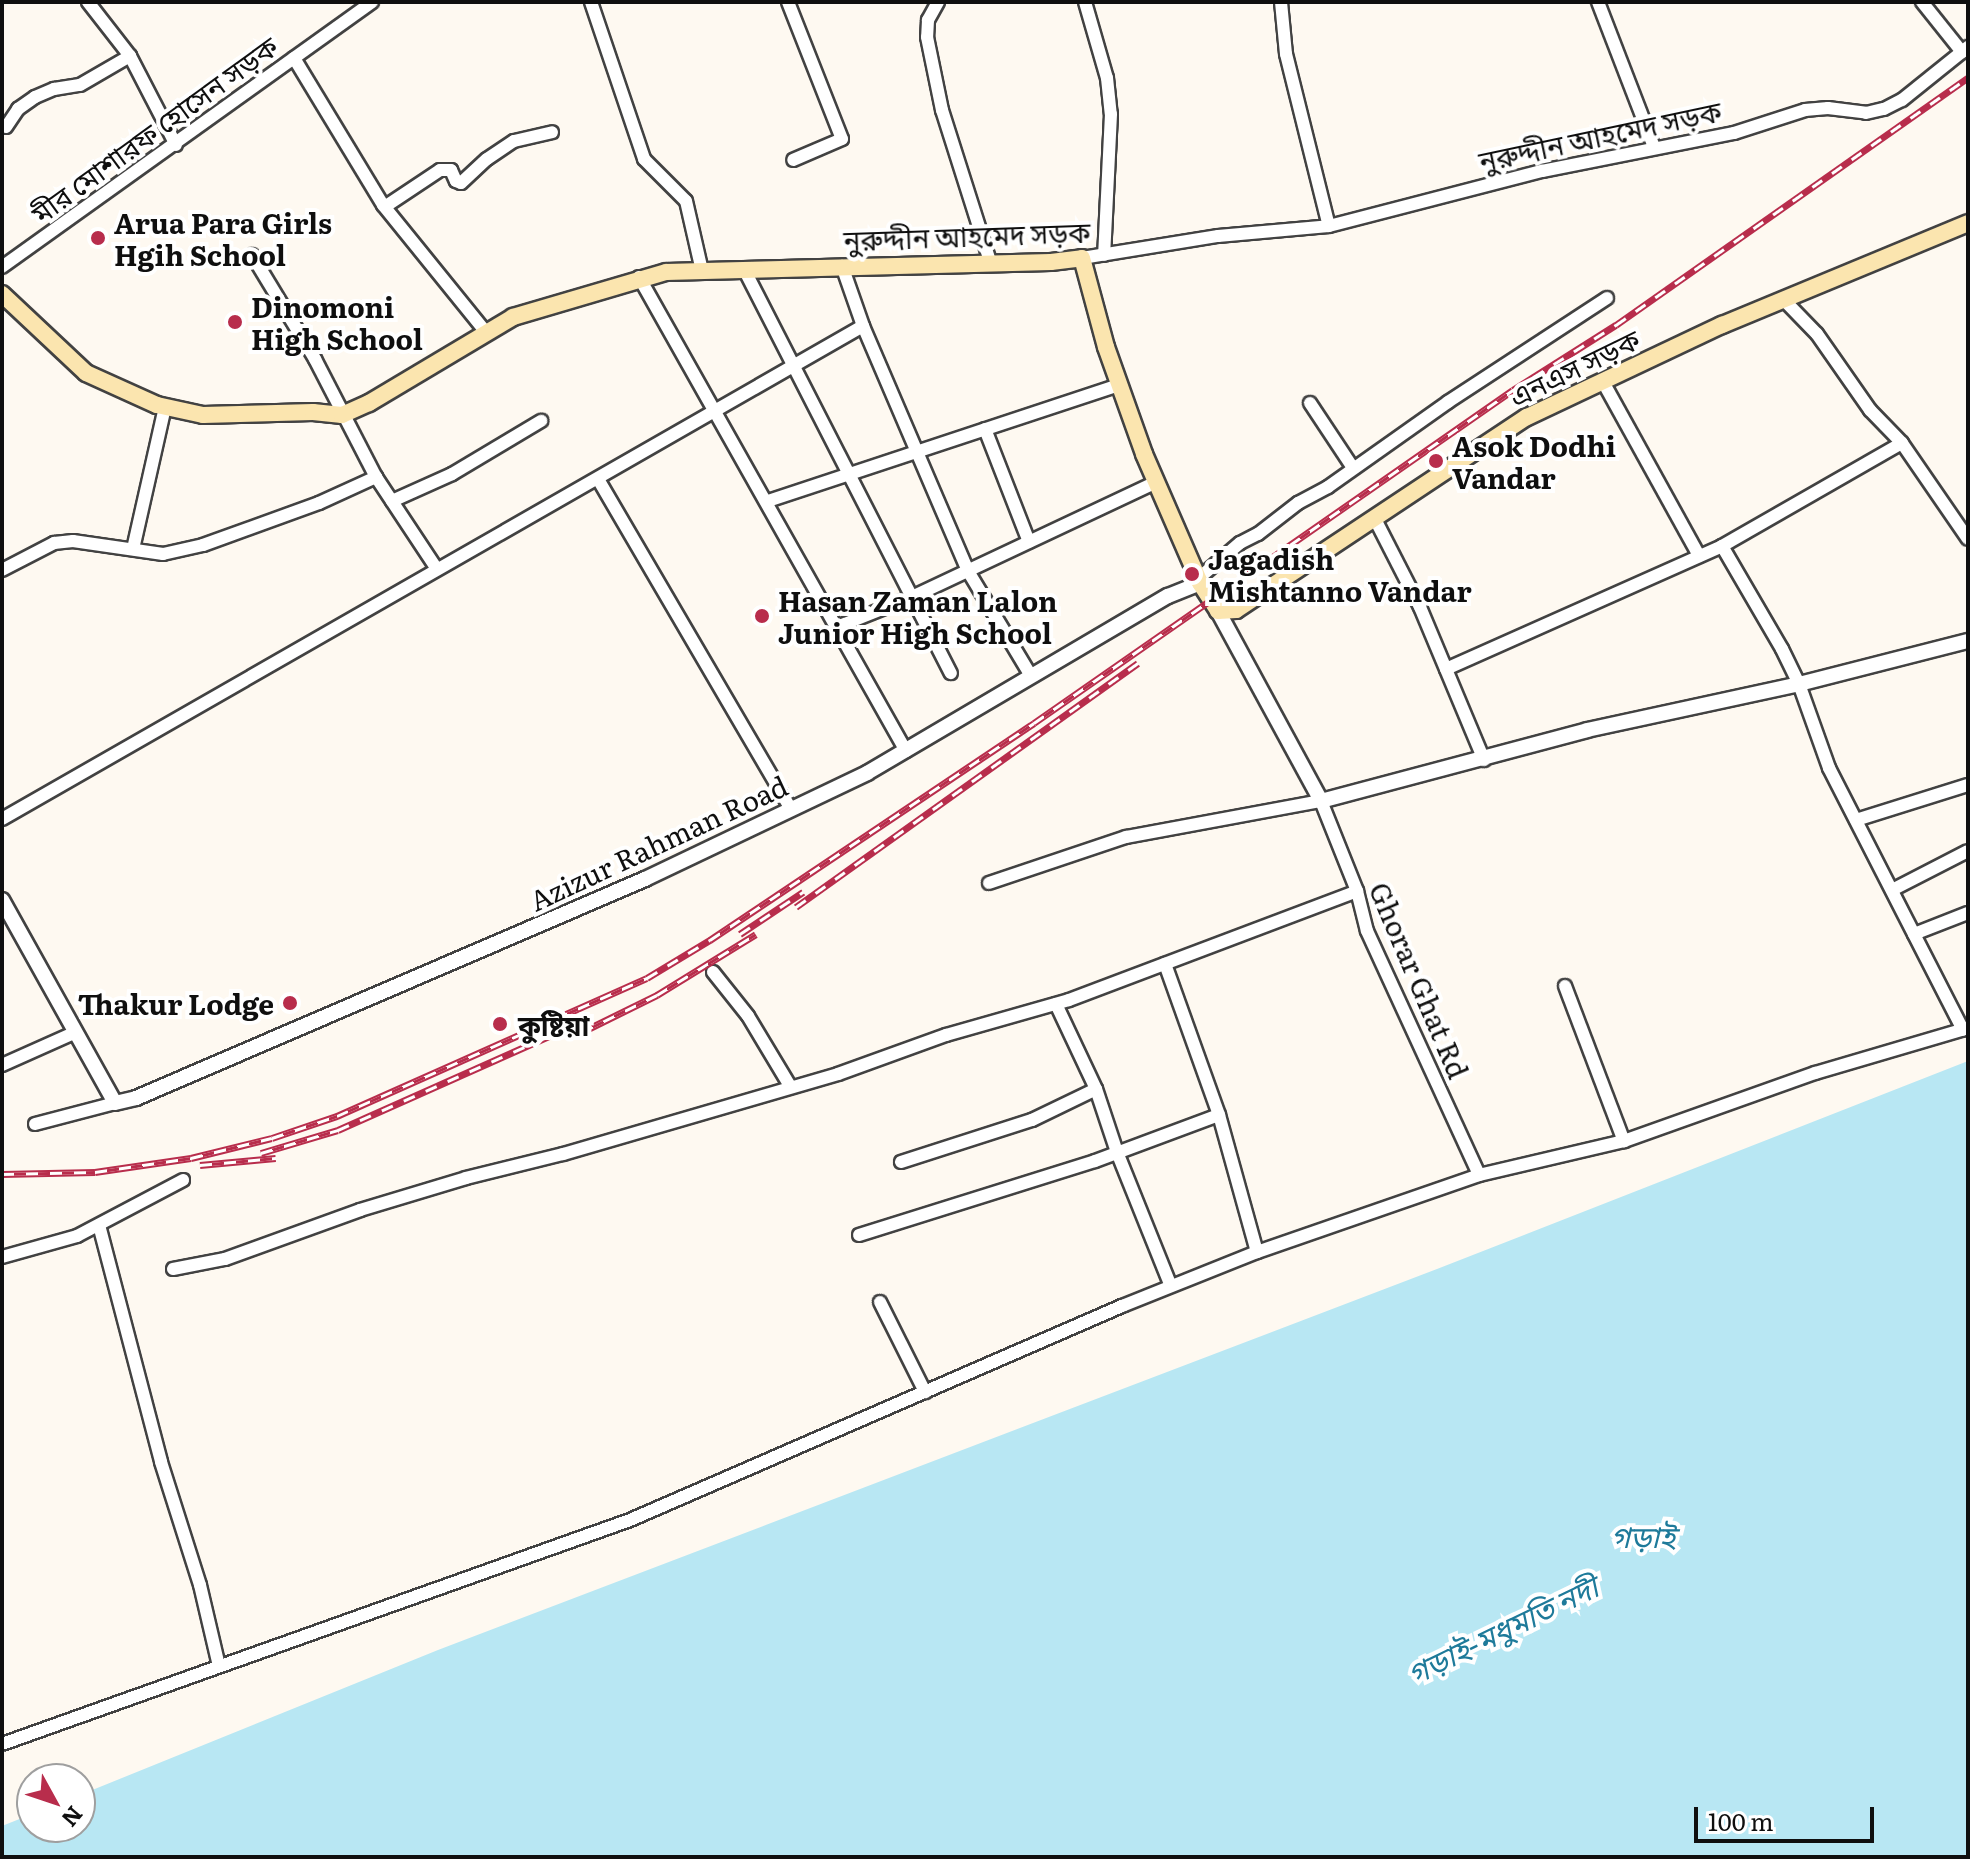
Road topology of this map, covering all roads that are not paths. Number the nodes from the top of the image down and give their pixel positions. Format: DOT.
graph roads {
  1 [pos="88,2"];
  2 [pos="372,2"];
  3 [pos="591,2"];
  4 [pos="788,2"];
  5 [pos="938,2"];
  6 [pos="1085,2"];
  7 [pos="1281,2"];
  8 [pos="1598,2"];
  9 [pos="1922,2"];
  10 [pos="1965,50"];
  11 [pos="130,56"];
  12 [pos="294,58"];
  13 [pos="6,127"];
  14 [pos="552,132"];
  15 [pos="176,145"];
  16 [pos="1654,147"];
  17 [pos="793,160"];
  18 [pos="386,206"];
  19 [pos="1968,223"];
  20 [pos="1329,226"];
  21 [pos="252,255"];
  22 [pos="1104,255"];
  23 [pos="1082,258"];
  24 [pos="990,261"];
  25 [pos="842,266"];
  26 [pos="2,267"];
  27 [pos="744,269"];
  28 [pos="702,271"];
  29 [pos="639,277"];
  30 [pos="2,294"];
  31 [pos="1607,298"];
  32 [pos="1784,300"];
  33 [pos="863,326"];
  34 [pos="486,332"];
  35 [pos="794,366"];
  36 [pos="1602,380"];
  37 [pos="1119,385"];
  38 [pos="1310,403"];
  39 [pos="165,407"];
  40 [pos="718,411"];
  41 [pos="342,415"];
  42 [pos="541,421"];
  43 [pos="985,429"];
  44 [pos="1902,443"];
  45 [pos="917,450"];
  46 [pos="1353,468"];
  47 [pos="849,474"];
  48 [pos="376,477"];
  49 [pos="598,479"];
  50 [pos="1156,482"];
  51 [pos="392,501"];
  52 [pos="768,501"];
  53 [pos="1375,519"];
  54 [pos="1968,539"];
  55 [pos="1029,542"];
  56 [pos="1722,546"];
  57 [pos="133,549"];
  58 [pos="1699,556"];
  59 [pos="437,569"];
  60 [pos="2,570"];
  61 [pos="968,571"];
  62 [pos="1199,581"];
  63 [pos="912,597"];
  64 [pos="1218,611"];
  65 [pos="837,627"];
  66 [pos="1968,641"];
  67 [pos="1446,669"];
  68 [pos="951,673"];
  69 [pos="1031,676"];
  70 [pos="1799,684"];
  71 [pos="906,751"];
  72 [pos="1484,760"];
  73 [pos="1968,785"];
  74 [pos="1321,801"];
  75 [pos="791,809"];
  76 [pos="2,819"];
  77 [pos="1856,820"];
  78 [pos="1968,851"];
  79 [pos="989,883"];
  80 [pos="1892,890"];
  81 [pos="1357,891"];
  82 [pos="4,910"];
  83 [pos="1968,913"];
  84 [pos="1914,934"];
  85 [pos="1165,964"];
  86 [pos="713,972"];
  87 [pos="1565,986"];
  88 [pos="1056,1004"];
  89 [pos="1966,1029"];
  90 [pos="76,1032"];
  91 [pos="2,1065"];
  92 [pos="790,1086"];
  93 [pos="1096,1089"];
  94 [pos="115,1103"];
  95 [pos="1219,1115"];
  96 [pos="35,1124"];
  97 [pos="1624,1141"];
  98 [pos="1117,1152"];
  99 [pos="901,1162"];
  100 [pos="1479,1175"];
  101 [pos="183,1180"];
  102 [pos="99,1225"];
  103 [pos="859,1235"];
  104 [pos="1257,1252"];
  105 [pos="2,1257"];
  106 [pos="173,1269"];
  107 [pos="1171,1286"];
  108 [pos="880,1302"];
  109 [pos="925,1392"];
  110 [pos="219,1666"];
  111 [pos="2,1744"];
  1 -- 11 [label="street"];
  2 -- 12 [label="street, মীর মোশারফ হোসেন সড়ক"];
  3 -- 28 [label="street"];
  4 -- 17 [label="street"];
  5 -- 24 [label="street"];
  6 -- 22 [label="street"];
  7 -- 20 [label="street"];
  8 -- 16 [label="street"];
  9 -- 10 [label="street"];
  10 -- 16 [label="street, নুরুদ্দীন আহমেদ সড়ক"];
  11 -- 13 [label="street"];
  11 -- 15 [label="street"];
  12 -- 15 [label="street, মীর মোশারফ হোসেন সড়ক"];
  12 -- 18 [label="street"];
  14 -- 18 [label="street"];
  15 -- 26 [label="street, মীর মোশারফ হোসেন সড়ক"];
  16 -- 20 [label="street, নুরুদ্দীন আহমেদ সড়ক"];
  18 -- 34 [label="street"];
  19 -- 32 [label="main road, এনএস সড়ক"];
  20 -- 22 [label="street, নুরুদ্দীন আহমেদ সড়ক"];
  21 -- 41 [label="street"];
  22 -- 23 [label="street, নুরুদ্দীন আহমেদ সড়ক"];
  23 -- 24 [label="main road, নুরুদ্দীন আহমেদ সড়ক"];
  23 -- 37 [label="main road"];
  24 -- 25 [label="main road, নুরুদ্দীন আহমেদ সড়ক"];
  25 -- 27 [label="main road, নুরুদ্দীন আহমেদ সড়ক"];
  25 -- 33 [label="street"];
  27 -- 28 [label="main road, নুরুদ্দীন আহমেদ সড়ক"];
  27 -- 35 [label="street"];
  28 -- 29 [label="main road, নুরুদ্দীন আহমেদ সড়ক"];
  29 -- 34 [label="main road, নুরুদ্দীন আহমেদ সড়ক"];
  29 -- 40 [label="street"];
  30 -- 39 [label="main road, নুরুদ্দীন আহমেদ সড়ক"];
  31 -- 46 [label="street"];
  32 -- 36 [label="main road, এনএস সড়ক"];
  32 -- 44 [label="street"];
  33 -- 35 [label="street"];
  33 -- 45 [label="street"];
  34 -- 41 [label="main road, নুরুদ্দীন আহমেদ সড়ক"];
  35 -- 40 [label="street"];
  35 -- 47 [label="street"];
  36 -- 53 [label="main road, এনএস সড়ক"];
  36 -- 58 [label="street"];
  37 -- 43 [label="street"];
  37 -- 50 [label="main road"];
  38 -- 46 [label="street"];
  39 -- 41 [label="main road, নুরুদ্দীন আহমেদ সড়ক"];
  39 -- 57 [label="street"];
  40 -- 49 [label="street"];
  40 -- 52 [label="street"];
  41 -- 48 [label="street"];
  42 -- 51 [label="street"];
  43 -- 45 [label="street"];
  43 -- 55 [label="street"];
  44 -- 54 [label="street"];
  44 -- 56 [label="street"];
  45 -- 47 [label="street"];
  45 -- 61 [label="street"];
  46 -- 62 [label="street"];
  47 -- 52 [label="street"];
  47 -- 63 [label="street"];
  48 -- 51 [label="street"];
  48 -- 57 [label="street"];
  49 -- 59 [label="street"];
  49 -- 75 [label="street"];
  50 -- 55 [label="street"];
  50 -- 62 [label="main road"];
  51 -- 59 [label="street"];
  52 -- 65 [label="street"];
  53 -- 64 [label="main road, এনএস সড়ক"];
  53 -- 67 [label="street"];
  55 -- 61 [label="street"];
  56 -- 58 [label="street"];
  56 -- 70 [label="street"];
  57 -- 60 [label="street"];
  58 -- 67 [label="street"];
  59 -- 76 [label="street"];
  61 -- 63 [label="street"];
  61 -- 69 [label="street"];
  62 -- 64 [label="main road"];
  62 -- 69 [label="street, Azizur Rahman Road"];
  63 -- 65 [label="street"];
  63 -- 68 [label="street"];
  64 -- 74 [label="street"];
  65 -- 71 [label="street"];
  66 -- 70 [label="street"];
  67 -- 72 [label="street"];
  69 -- 71 [label="street, Azizur Rahman Road"];
  70 -- 72 [label="street"];
  70 -- 77 [label="street"];
  71 -- 75 [label="street, Azizur Rahman Road"];
  72 -- 74 [label="street"];
  73 -- 77 [label="street"];
  74 -- 79 [label="street"];
  74 -- 81 [label="street, Ghorar Ghat Rd"];
  75 -- 94 [label="street, Azizur Rahman Road"];
  77 -- 80 [label="street"];
  78 -- 80 [label="street"];
  80 -- 84 [label="street"];
  81 -- 85 [label="street"];
  81 -- 100 [label="street, Ghorar Ghat Rd"];
  82 -- 90 [label="street"];
  83 -- 84 [label="street"];
  84 -- 89 [label="street"];
  85 -- 88 [label="street"];
  85 -- 95 [label="street"];
  86 -- 92 [label="street"];
  87 -- 97 [label="street"];
  88 -- 92 [label="street"];
  88 -- 93 [label="street"];
  89 -- 97 [label="street"];
  90 -- 91 [label="street"];
  90 -- 94 [label="street"];
  92 -- 106 [label="street"];
  93 -- 98 [label="street"];
  93 -- 99 [label="street"];
  94 -- 96 [label="street"];
  95 -- 98 [label="street"];
  95 -- 104 [label="street"];
  97 -- 100 [label="street"];
  98 -- 103 [label="street"];
  98 -- 107 [label="street"];
  100 -- 104 [label="street"];
  101 -- 102 [label="street"];
  102 -- 105 [label="street"];
  102 -- 110 [label="street"];
  104 -- 107 [label="street"];
  107 -- 109 [label="street"];
  108 -- 109 [label="street"];
  109 -- 110 [label="street"];
  110 -- 111 [label="street"];
}
